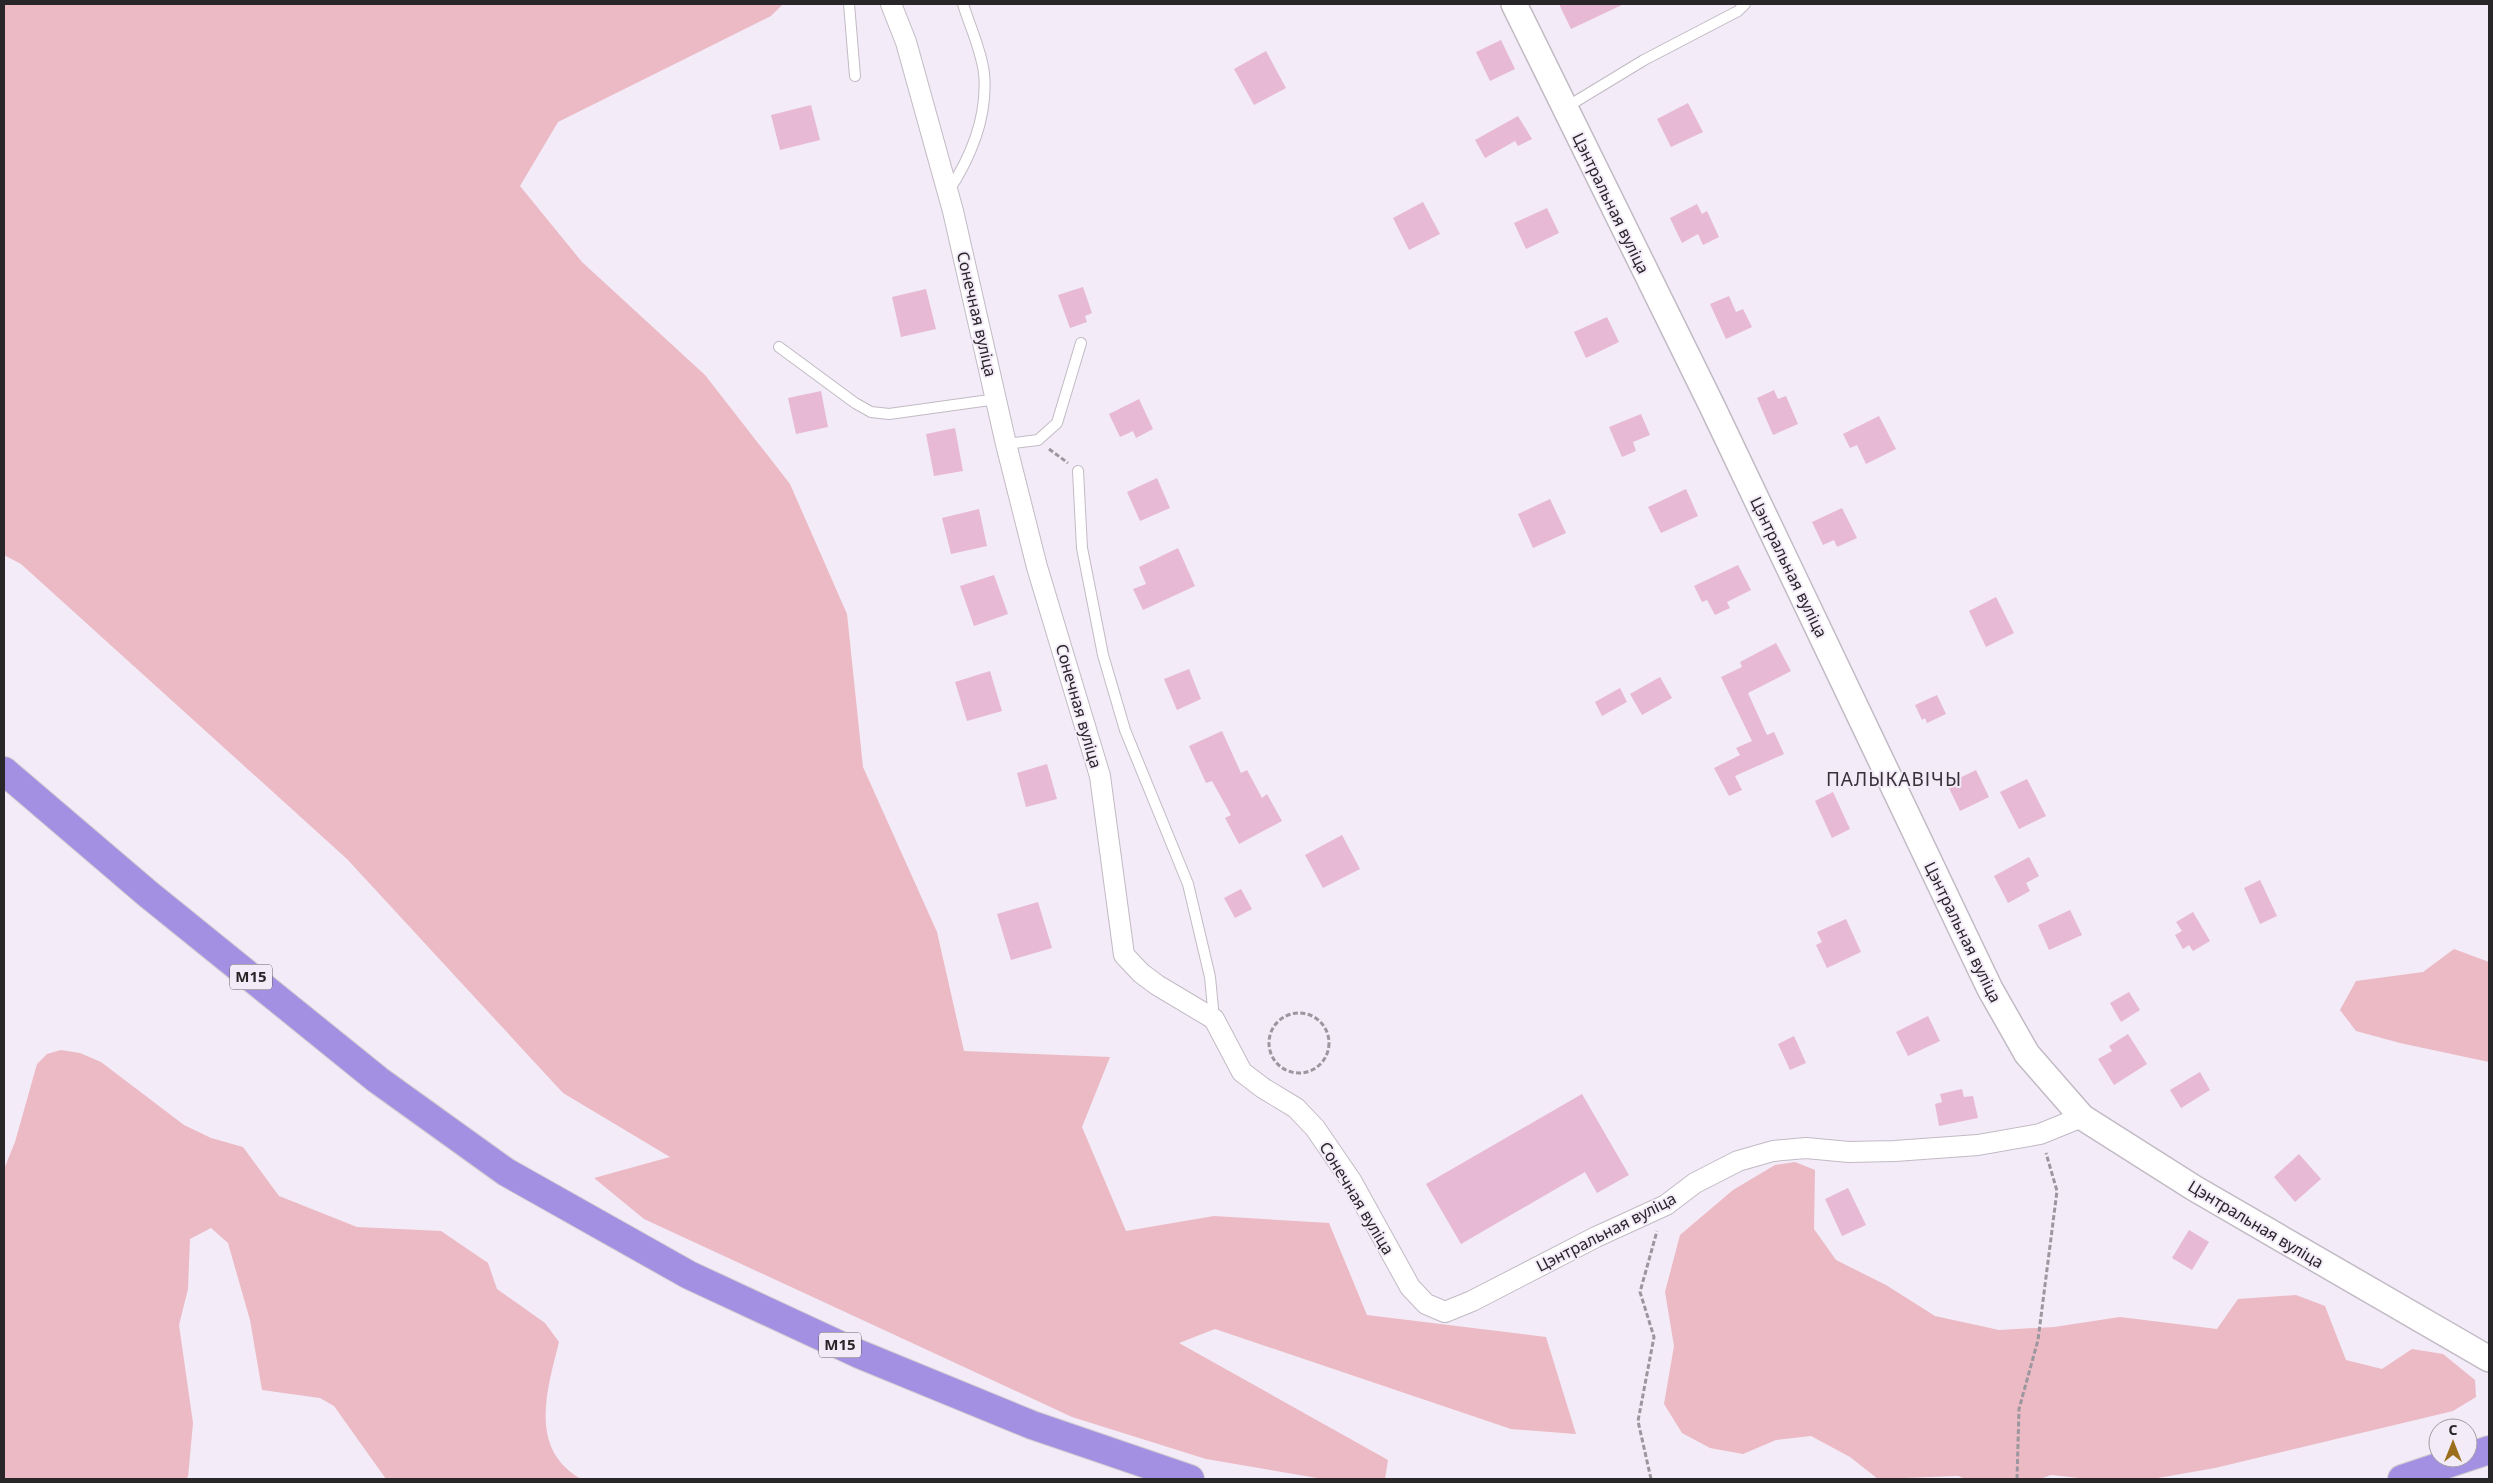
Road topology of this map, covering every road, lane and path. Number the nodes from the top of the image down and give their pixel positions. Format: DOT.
graph roads {
  1 [pos="849,4"];
  2 [pos="891,4"];
  3 [pos="963,4"];
  4 [pos="1514,4"];
  5 [pos="1745,4"];
  6 [pos="855,76"];
  7 [pos="1564,108"];
  8 [pos="948,192"];
  9 [pos="1081,343"];
  10 [pos="780,347"];
  11 [pos="997,399"];
  12 [pos="1038,440"];
  13 [pos="1006,444"];
  14 [pos="1078,472"];
  15 [pos="4,771"];
  16 [pos="1214,1019"];
  17 [pos="1319,1066"];
  18 [pos="2082,1117"];
  19 [pos="2040,1134"];
  20 [pos="1666,1205"];
  21 [pos="1426,1304"];
  22 [pos="2489,1359"];
  23 [pos="2436,1468"];
  24 [pos="1190,1479"];
  25 [pos="1650,1479"];
  26 [pos="2017,1479"];
  27 [pos="2402,1479"];
  1 -- 6 [label="lane"];
  2 -- 8 [label="street, Сонечная вуліца"];
  3 -- 8 [label="lane"];
  4 -- 7 [label="street, Цэнтральная вуліца"];
  5 -- 7 [label="lane"];
  7 -- 18 [label="street, Цэнтральная вуліца"];
  8 -- 11 [label="street, Сонечная вуліца"];
  9 -- 12 [label="lane"];
  10 -- 11 [label="lane"];
  11 -- 13 [label="street, Сонечная вуліца"];
  12 -- 13 [label="lane"];
  12 -- 14 [label="path"];
  13 -- 16 [label="street, Сонечная вуліца"];
  14 -- 16 [label="lane"];
  15 -- 24 [label="highway, М15"];
  16 -- 21 [label="street, Сонечная вуліца"];
  17 -- 17 [label="path"];
  18 -- 19 [label="street, Цэнтральная вуліца"];
  18 -- 22 [label="street, Цэнтральная вуліца"];
  19 -- 20 [label="street, Цэнтральная вуліца"];
  19 -- 26 [label="path"];
  20 -- 21 [label="street, Цэнтральная вуліца"];
  20 -- 25 [label="path"];
  23 -- 27 [label="highway"];
}
